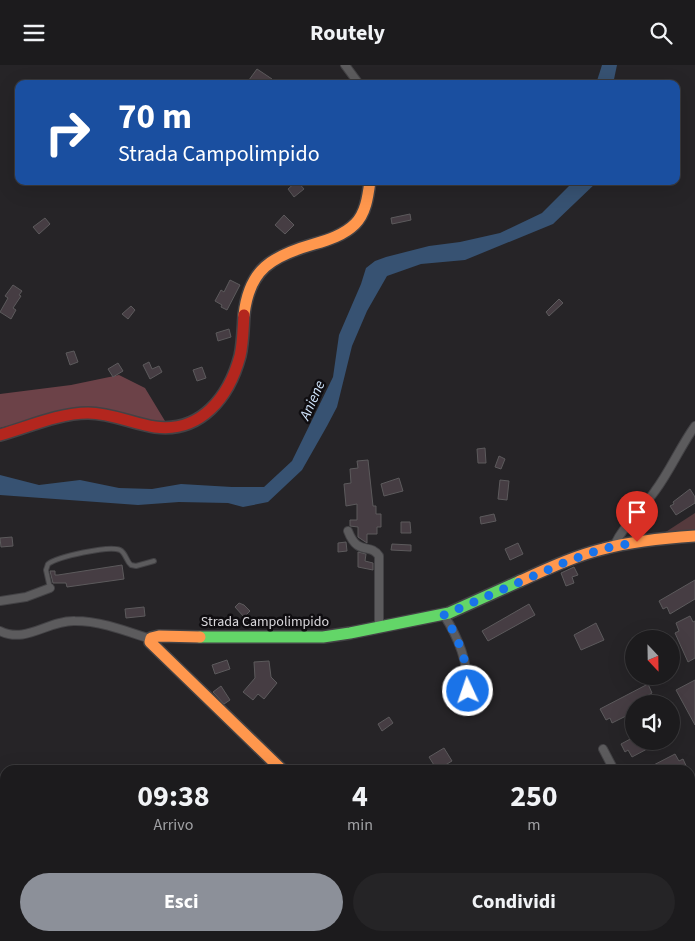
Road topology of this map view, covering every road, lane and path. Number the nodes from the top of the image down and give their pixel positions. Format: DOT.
graph roads {
  1 [pos="344,65"];
  2 [pos="356,80"];
  3 [pos="369,185"];
  4 [pos="695,426"];
  5 [pos="0,435"];
  6 [pos="348,531"];
  7 [pos="695,536"];
  8 [pos="614,547"];
  9 [pos="154,561"];
  10 [pos="50,588"];
  11 [pos="0,601"];
  12 [pos="444,615"];
  13 [pos="379,627"];
  14 [pos="0,631"];
  15 [pos="150,639"];
  16 [pos="468,691"];
  17 [pos="603,749"];
  18 [pos="277,765"];
  19 [pos="611,765"];
  1 -- 2 [label="street"];
  3 -- 5 [label="street"];
  4 -- 8 [label="street"];
  6 -- 13 [label="street"];
  7 -- 8 [label="street, Strada Campolimpido"];
  8 -- 12 [label="street, Strada Campolimpido"];
  9 -- 10 [label="lane"];
  10 -- 11 [label="street"];
  12 -- 13 [label="street, Strada Campolimpido"];
  12 -- 16 [label="street"];
  13 -- 15 [label="street, Strada Campolimpido"];
  14 -- 15 [label="street"];
  15 -- 18 [label="street"];
  17 -- 19 [label="street"];
}
